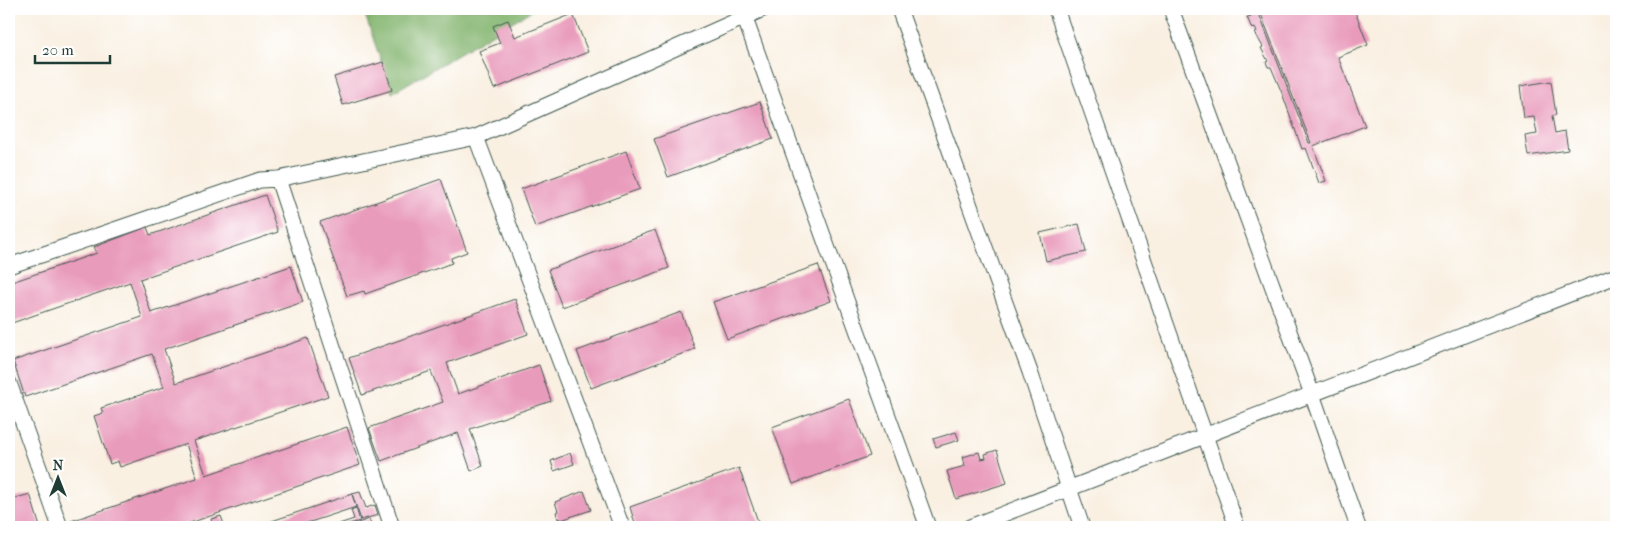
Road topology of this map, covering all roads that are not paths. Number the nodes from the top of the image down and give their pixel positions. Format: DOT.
graph roads {
  1 [pos="763,9"];
  2 [pos="899,9"];
  3 [pos="1056,9"];
  4 [pos="1171,9"];
  5 [pos="744,16"];
  6 [pos="476,137"];
  7 [pos="278,179"];
  8 [pos="9,266"];
  9 [pos="1616,276"];
  10 [pos="9,383"];
  11 [pos="1312,394"];
  12 [pos="1205,437"];
  13 [pos="1068,489"];
  14 [pos="60,527"];
  15 [pos="392,527"];
  16 [pos="622,527"];
  17 [pos="928,527"];
  18 [pos="970,527"];
  19 [pos="1082,527"];
  20 [pos="1237,527"];
  21 [pos="1358,527"];
  1 -- 5 [label="lane"];
  2 -- 13 [label="lane"];
  3 -- 12 [label="lane"];
  4 -- 11 [label="lane"];
  5 -- 6 [label="lane"];
  5 -- 17 [label="lane"];
  6 -- 7 [label="lane"];
  6 -- 16 [label="lane"];
  7 -- 8 [label="lane"];
  7 -- 15 [label="lane"];
  9 -- 11 [label="lane"];
  10 -- 14 [label="lane"];
  11 -- 12 [label="lane"];
  11 -- 21 [label="lane"];
  12 -- 13 [label="lane"];
  12 -- 20 [label="lane"];
  13 -- 18 [label="lane"];
  13 -- 19 [label="lane"];
}
